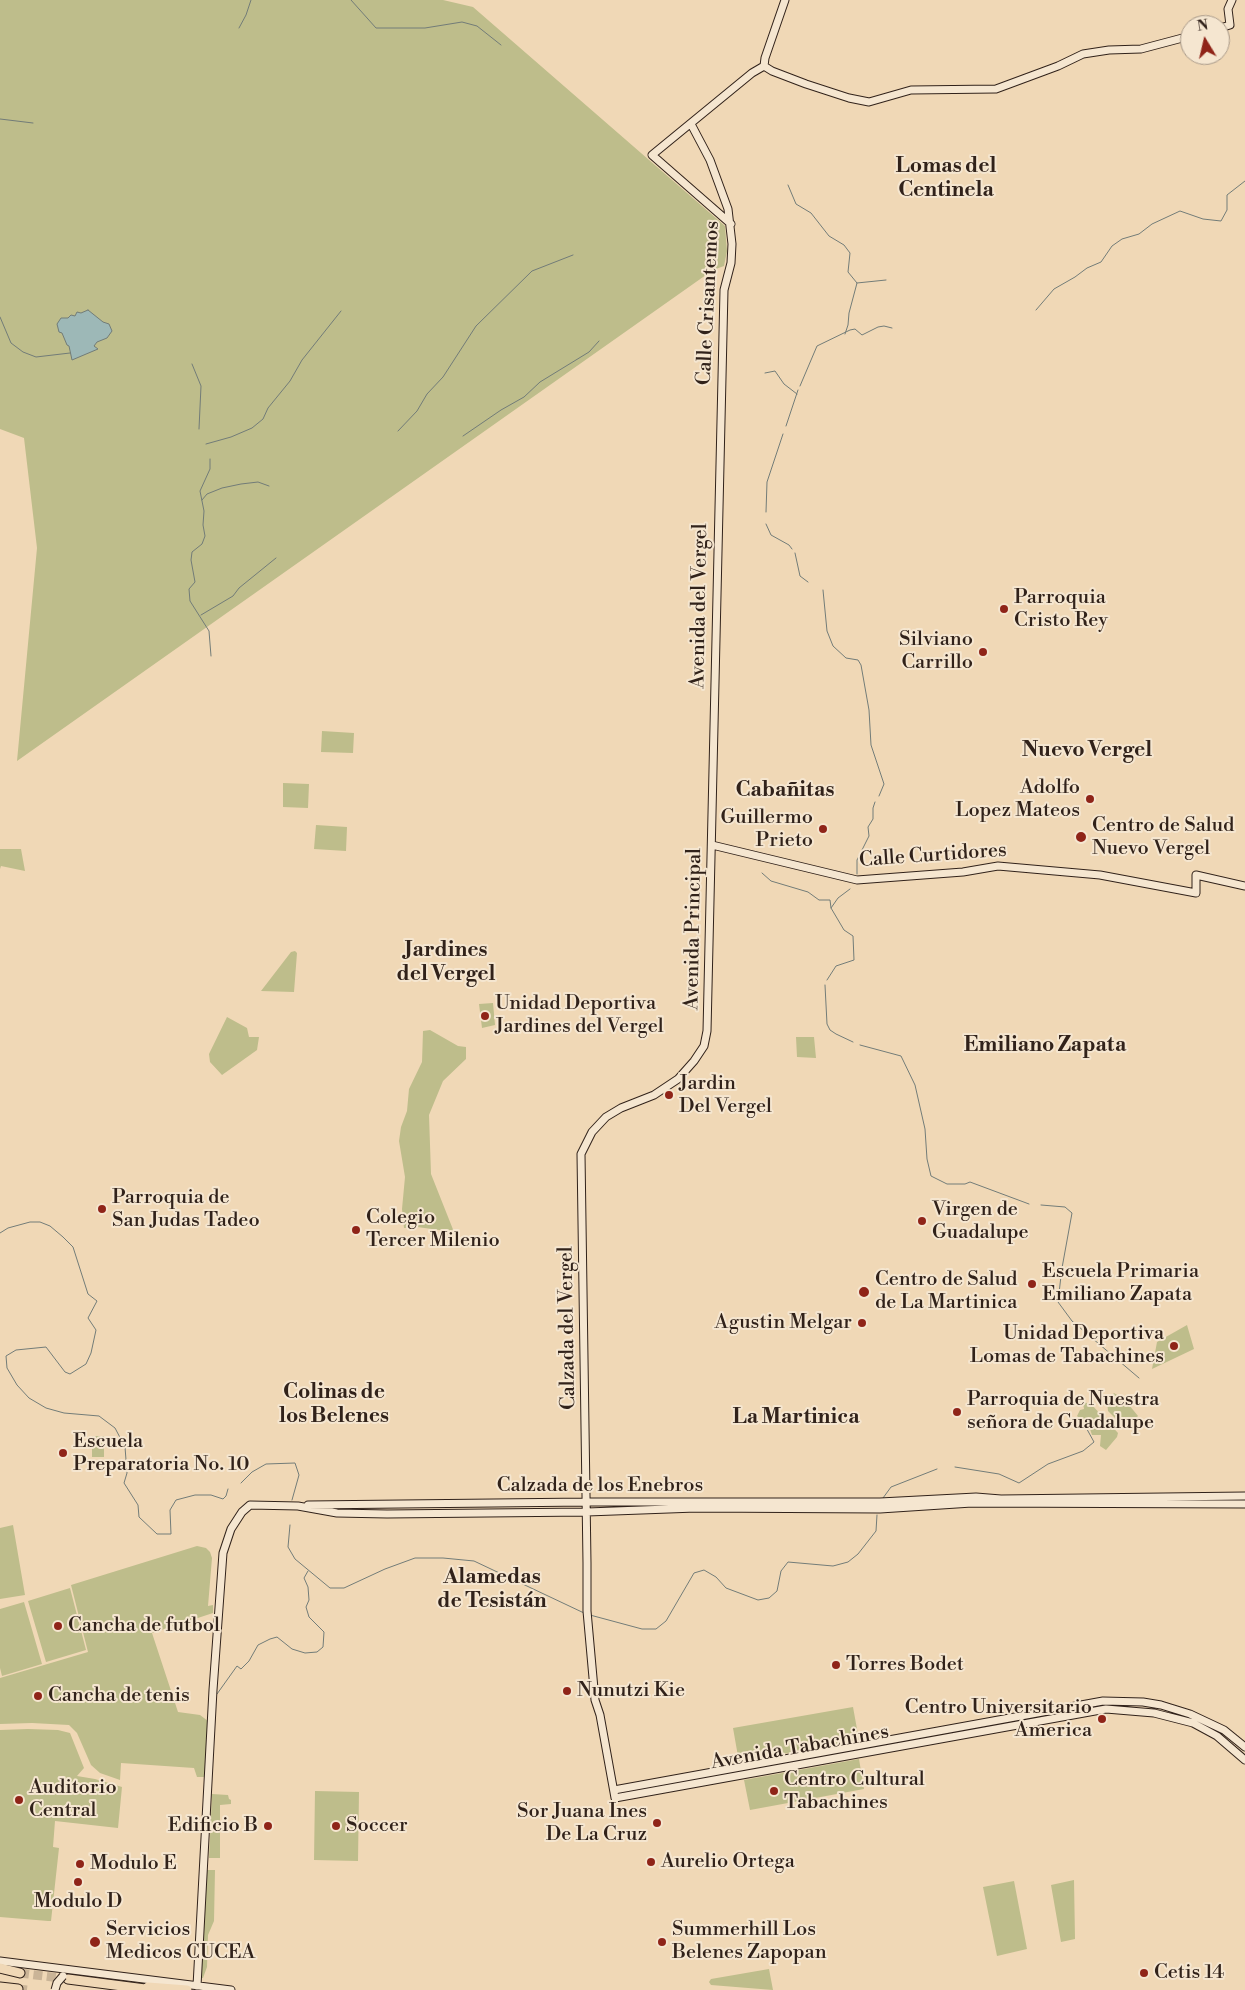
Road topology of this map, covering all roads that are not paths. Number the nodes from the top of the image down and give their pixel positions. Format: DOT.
graph roads {
  1 [pos="785,0"];
  2 [pos="1232,0"];
  3 [pos="1229,15"];
  4 [pos="1180,39"];
  5 [pos="764,66"];
  6 [pos="691,124"];
  7 [pos="731,224"];
  8 [pos="721,402"];
  9 [pos="712,812"];
  10 [pos="712,844"];
  11 [pos="1245,886"];
  12 [pos="581,1154"];
  13 [pos="1245,1496"];
  14 [pos="974,1500"];
  15 [pos="587,1502"];
  16 [pos="1245,1504"];
  17 [pos="880,1505"];
  18 [pos="298,1506"];
  19 [pos="587,1512"];
  20 [pos="1245,1748"];
  21 [pos="1245,1760"];
  22 [pos="614,1790"];
  23 [pos="615,1798"];
  24 [pos="0,1961"];
  25 [pos="0,1969"];
  26 [pos="78,1972"];
  27 [pos="20,1973"];
  28 [pos="66,1978"];
  29 [pos="197,1986"];
  30 [pos="125,1987"];
  31 [pos="0,1988"];
  32 [pos="18,1989"];
  33 [pos="55,1990"];
  34 [pos="153,1990"];
  35 [pos="187,1990"];
  36 [pos="231,1990"];
  1 -- 5 [label="street"];
  2 -- 3 [label="street"];
  4 -- 5 [label="street"];
  5 -- 6 [label="street"];
  6 -- 7 [label="street, Calle Crisantemos"];
  6 -- 7 [label="street"];
  7 -- 8 [label="street, Calle Crisantemos"];
  8 -- 9 [label="street, Avenida del Vergel"];
  9 -- 10 [label="street, Avenida Principal"];
  10 -- 11 [label="street, Calle Curtidores"];
  10 -- 12 [label="street, Avenida Principal"];
  12 -- 15 [label="street, Calzada del Vergel"];
  13 -- 14 [label="street"];
  14 -- 16 [label="street"];
  14 -- 17 [label="street"];
  15 -- 17 [label="street, Calzada de los Enebros"];
  15 -- 18 [label="street, Calzada de los Enebros"];
  15 -- 19 [label="street, Calzada del Vergel"];
  17 -- 19 [label="street, Calzada de los Enebros"];
  18 -- 19 [label="street, Calzada de los Enebros"];
  18 -- 29 [label="street"];
  19 -- 22 [label="street, Calzada del Vergel"];
  20 -- 22 [label="street, Avenida Tabachines"];
  21 -- 23 [label="street, Avenida Tabachines"];
  22 -- 23 [label="street, Calzada del Vergel"];
  24 -- 26 [label="street"];
  25 -- 27 [label="highway"];
  26 -- 28 [label="street"];
  26 -- 29 [label="street"];
  28 -- 30 [label="highway"];
  28 -- 33 [label="street, bridge"];
  29 -- 36 [label="street"];
  30 -- 34 [label="highway"];
  30 -- 35 [label="highway"];
  31 -- 32 [label="highway"];
}
